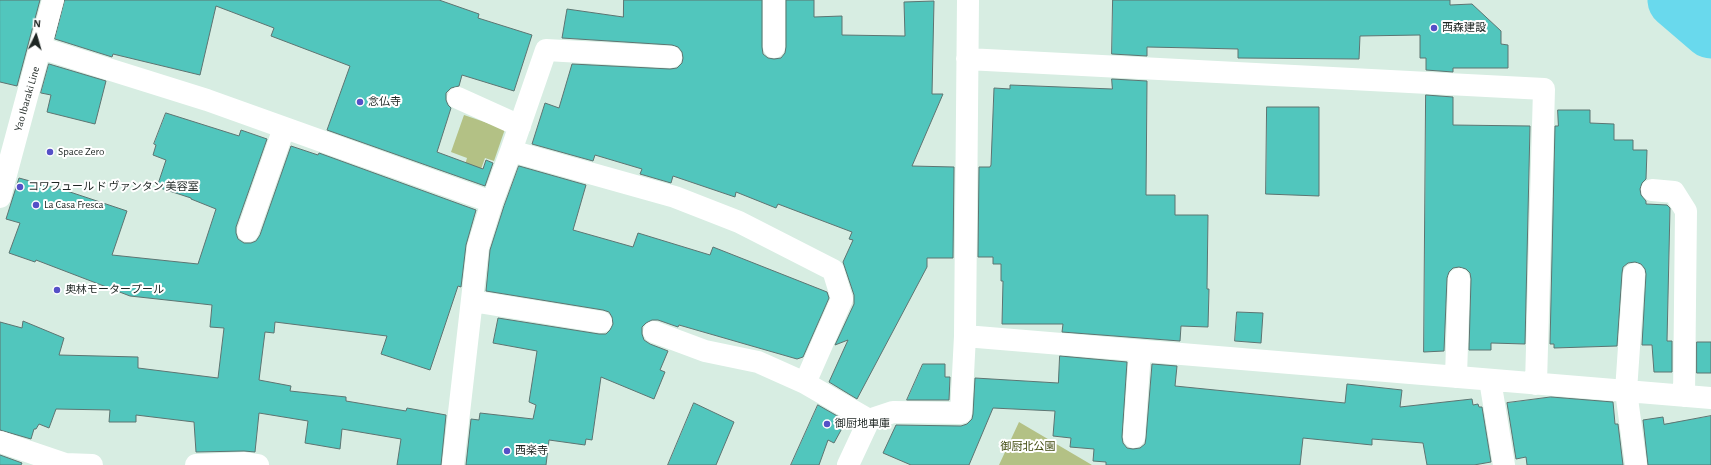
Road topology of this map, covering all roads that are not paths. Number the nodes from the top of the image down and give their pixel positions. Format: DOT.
graph roads {
  1 [pos="53,0"];
  2 [pos="774,0"];
  3 [pos="968,0"];
  4 [pos="42,48"];
  5 [pos="774,48"];
  6 [pos="671,58"];
  7 [pos="967,59"];
  8 [pos="458,98"];
  9 [pos="520,126"];
  10 [pos="284,128"];
  11 [pos="511,151"];
  12 [pos="1652,190"];
  13 [pos="0,197"];
  14 [pos="492,202"];
  15 [pos="248,231"];
  16 [pos="1634,274"];
  17 [pos="1459,279"];
  18 [pos="472,301"];
  19 [pos="601,322"];
  20 [pos="654,332"];
  21 [pos="965,336"];
  22 [pos="1140,351"];
  23 [pos="1456,377"];
  24 [pos="1490,380"];
  25 [pos="804,383"];
  26 [pos="1536,384"];
  27 [pos="1626,391"];
  28 [pos="1684,396"];
  29 [pos="1711,398"];
  30 [pos="869,420"];
  31 [pos="1134,437"];
  32 [pos="0,442"];
  33 [pos="92,465"];
  34 [pos="196,465"];
  35 [pos="258,465"];
  36 [pos="453,465"];
  37 [pos="848,465"];
  38 [pos="1504,465"];
  39 [pos="1636,465"];
  1 -- 4 [label="street, Yao Ibaraki Line"];
  2 -- 5 [label="street"];
  3 -- 7 [label="street"];
  4 -- 10 [label="street"];
  4 -- 13 [label="street, Yao Ibaraki Line"];
  6 -- 9 [label="street"];
  7 -- 21 [label="street"];
  7 -- 26 [label="street"];
  8 -- 9 [label="street"];
  9 -- 11 [label="street"];
  10 -- 14 [label="street"];
  10 -- 15 [label="street"];
  11 -- 14 [label="street"];
  11 -- 25 [label="street"];
  12 -- 28 [label="street"];
  14 -- 18 [label="street"];
  16 -- 27 [label="street"];
  17 -- 23 [label="street"];
  18 -- 19 [label="street"];
  18 -- 36 [label="street"];
  20 -- 25 [label="street"];
  21 -- 22 [label="street"];
  21 -- 30 [label="street"];
  22 -- 23 [label="street"];
  22 -- 31 [label="street"];
  23 -- 24 [label="street"];
  24 -- 26 [label="street"];
  24 -- 38 [label="street"];
  25 -- 30 [label="street"];
  26 -- 27 [label="street"];
  27 -- 28 [label="street"];
  27 -- 39 [label="street"];
  28 -- 29 [label="street"];
  30 -- 37 [label="street"];
  32 -- 33 [label="street"];
  34 -- 35 [label="street"];
}
